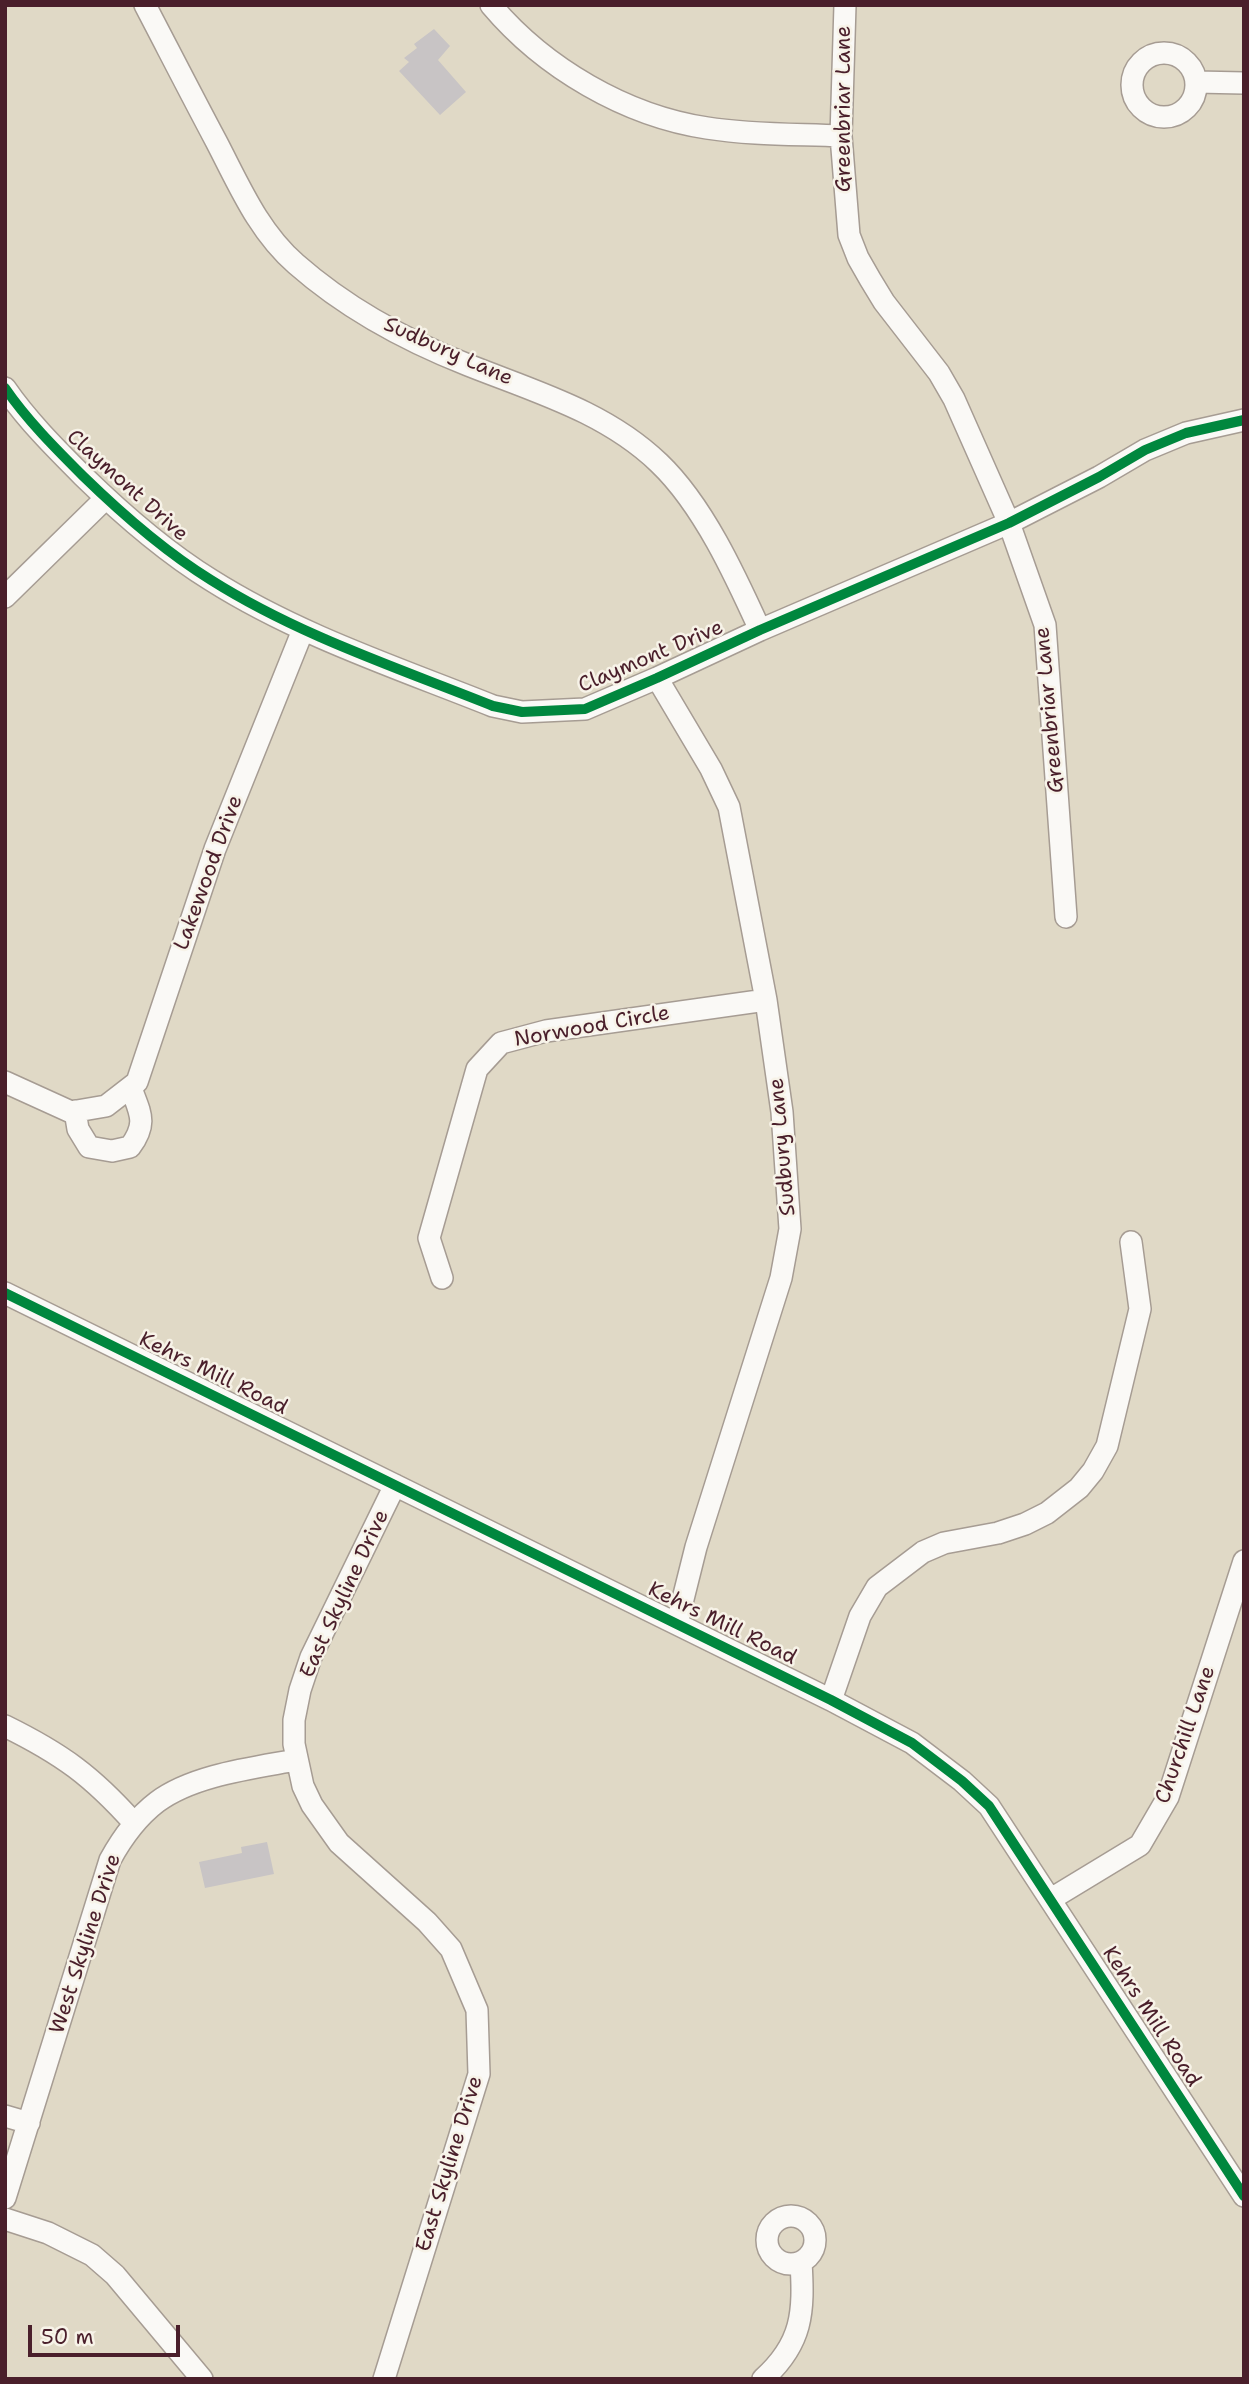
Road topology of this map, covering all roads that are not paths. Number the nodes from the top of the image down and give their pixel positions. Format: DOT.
graph roads {
  1 [pos="145,5"];
  2 [pos="491,5"];
  3 [pos="845,5"];
  4 [pos="1196,82"];
  5 [pos="1244,83"];
  6 [pos="841,136"];
  7 [pos="5,388"];
  8 [pos="1244,419"];
  9 [pos="106,498"];
  10 [pos="1009,523"];
  11 [pos="5,597"];
  12 [pos="303,630"];
  13 [pos="760,630"];
  14 [pos="657,678"];
  15 [pos="1066,917"];
  16 [pos="766,1000"];
  17 [pos="5,1082"];
  18 [pos="131,1088"];
  19 [pos="75,1111"];
  20 [pos="1131,1242"];
  21 [pos="442,1278"];
  22 [pos="5,1293"];
  23 [pos="396,1485"];
  24 [pos="1244,1562"];
  25 [pos="677,1623"];
  26 [pos="831,1700"];
  27 [pos="5,1726"];
  28 [pos="296,1760"];
  29 [pos="134,1823"];
  30 [pos="1051,1899"];
  31 [pos="5,2116"];
  32 [pos="29,2123"];
  33 [pos="1244,2196"];
  34 [pos="5,2198"];
  35 [pos="5,2219"];
  36 [pos="801,2262"];
  37 [pos="202,2379"];
  38 [pos="384,2379"];
  39 [pos="763,2379"];
  1 -- 13 [label="street, Sudbury Lane"];
  2 -- 6 [label="street"];
  3 -- 6 [label="street, Greenbriar Lane"];
  4 -- 5 [label="street"];
  6 -- 10 [label="street, Greenbriar Lane"];
  7 -- 9 [label="street, Claymont Drive"];
  8 -- 10 [label="street, Claymont Drive"];
  9 -- 11 [label="street"];
  9 -- 12 [label="street, Claymont Drive"];
  10 -- 13 [label="street, Claymont Drive"];
  10 -- 15 [label="street, Greenbriar Lane"];
  12 -- 14 [label="street, Claymont Drive"];
  12 -- 18 [label="street, Lakewood Drive"];
  13 -- 14 [label="street, Claymont Drive"];
  14 -- 16 [label="street, Sudbury Lane"];
  16 -- 21 [label="street, Norwood Circle"];
  16 -- 25 [label="street, Sudbury Lane"];
  17 -- 19 [label="street"];
  18 -- 19 [label="street, Lakewood Drive"];
  18 -- 19 [label="street"];
  20 -- 26 [label="street"];
  22 -- 23 [label="street, Kehrs Mill Road"];
  23 -- 25 [label="street, Kehrs Mill Road"];
  23 -- 28 [label="street, East Skyline Drive"];
  24 -- 30 [label="street, Churchill Lane"];
  25 -- 26 [label="street, Kehrs Mill Road"];
  26 -- 30 [label="street, Kehrs Mill Road"];
  27 -- 29 [label="street"];
  28 -- 29 [label="street, West Skyline Drive"];
  28 -- 38 [label="street, East Skyline Drive"];
  29 -- 32 [label="street, West Skyline Drive"];
  30 -- 33 [label="street, Kehrs Mill Road"];
  31 -- 32 [label="street"];
  32 -- 34 [label="street, West Skyline Drive"];
  35 -- 37 [label="street"];
  36 -- 39 [label="street"];
}
